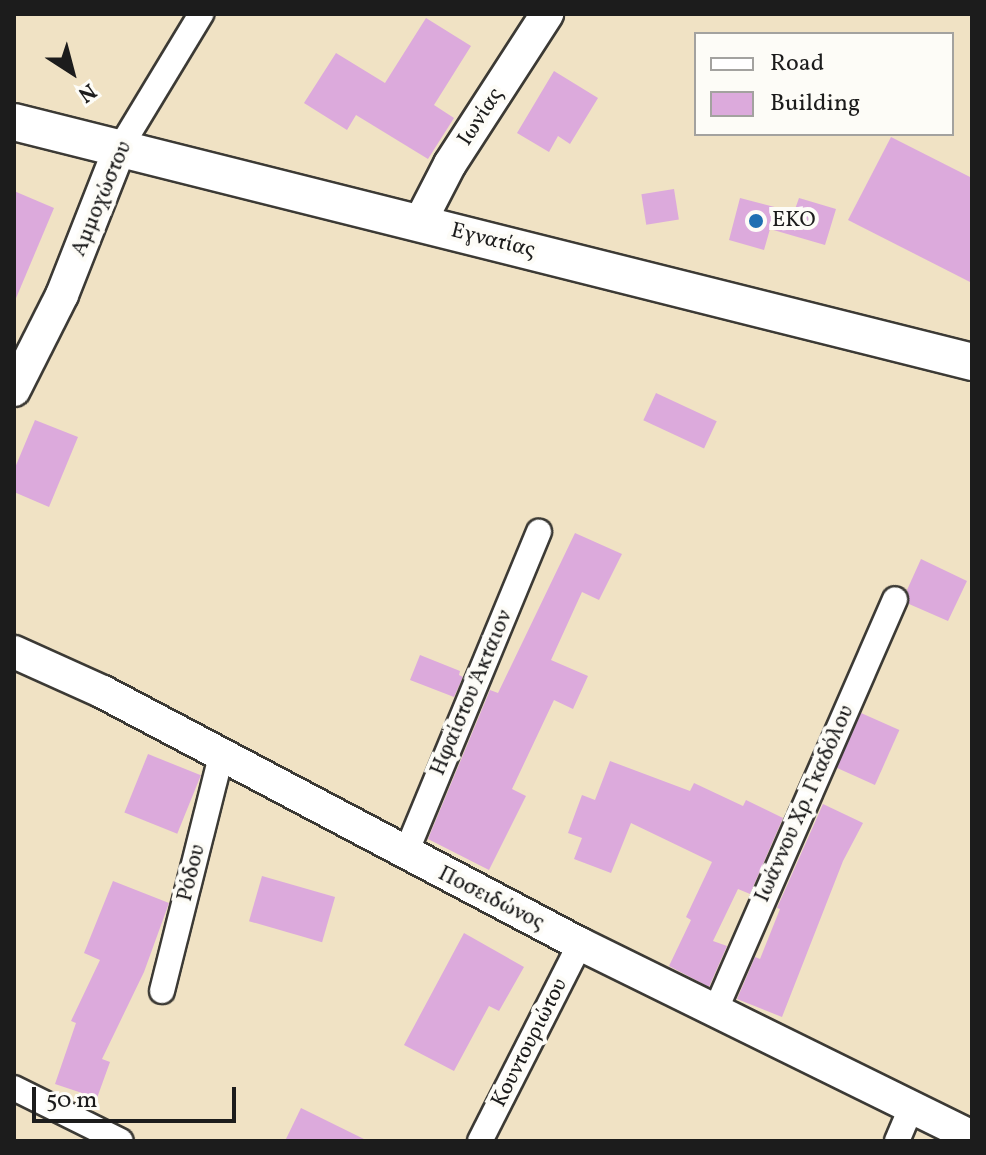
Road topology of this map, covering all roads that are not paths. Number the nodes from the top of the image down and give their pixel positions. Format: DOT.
graph roads {
  1 [pos="201,14"];
  2 [pos="547,14"];
  3 [pos="14,122"];
  4 [pos="120,148"];
  5 [pos="420,222"];
  6 [pos="972,362"];
  7 [pos="14,390"];
  8 [pos="539,532"];
  9 [pos="895,599"];
  10 [pos="14,652"];
  11 [pos="221,756"];
  12 [pos="405,855"];
  13 [pos="580,944"];
  14 [pos="162,991"];
  15 [pos="716,1009"];
  16 [pos="14,1088"];
  17 [pos="912,1105"];
  18 [pos="972,1137"];
  19 [pos="121,1141"];
  20 [pos="480,1141"];
  21 [pos="897,1141"];
  1 -- 4 [label="street, Αμμοχώστου"];
  2 -- 5 [label="street, Ιωνίας"];
  3 -- 4 [label="main road, Εγνατίας"];
  4 -- 5 [label="main road, Εγνατίας"];
  4 -- 7 [label="street, Αμμοχώστου"];
  5 -- 6 [label="main road, Εγνατίας"];
  8 -- 12 [label="street, Ηφαίστου Άκταιον"];
  9 -- 15 [label="street, Ιωάννου Χρ. Γκαδόλου"];
  10 -- 11 [label="street, Ποσειδώνος"];
  11 -- 12 [label="street, Ποσειδώνος"];
  11 -- 14 [label="street, Ρόδου"];
  12 -- 13 [label="street, Ποσειδώνος"];
  13 -- 15 [label="street, Ποσειδώνος"];
  13 -- 20 [label="street, Κουντουριώτου"];
  15 -- 17 [label="street, Ποσειδώνος"];
  16 -- 19 [label="street"];
  17 -- 18 [label="street, Ποσειδώνος"];
  17 -- 21 [label="street"];
}
